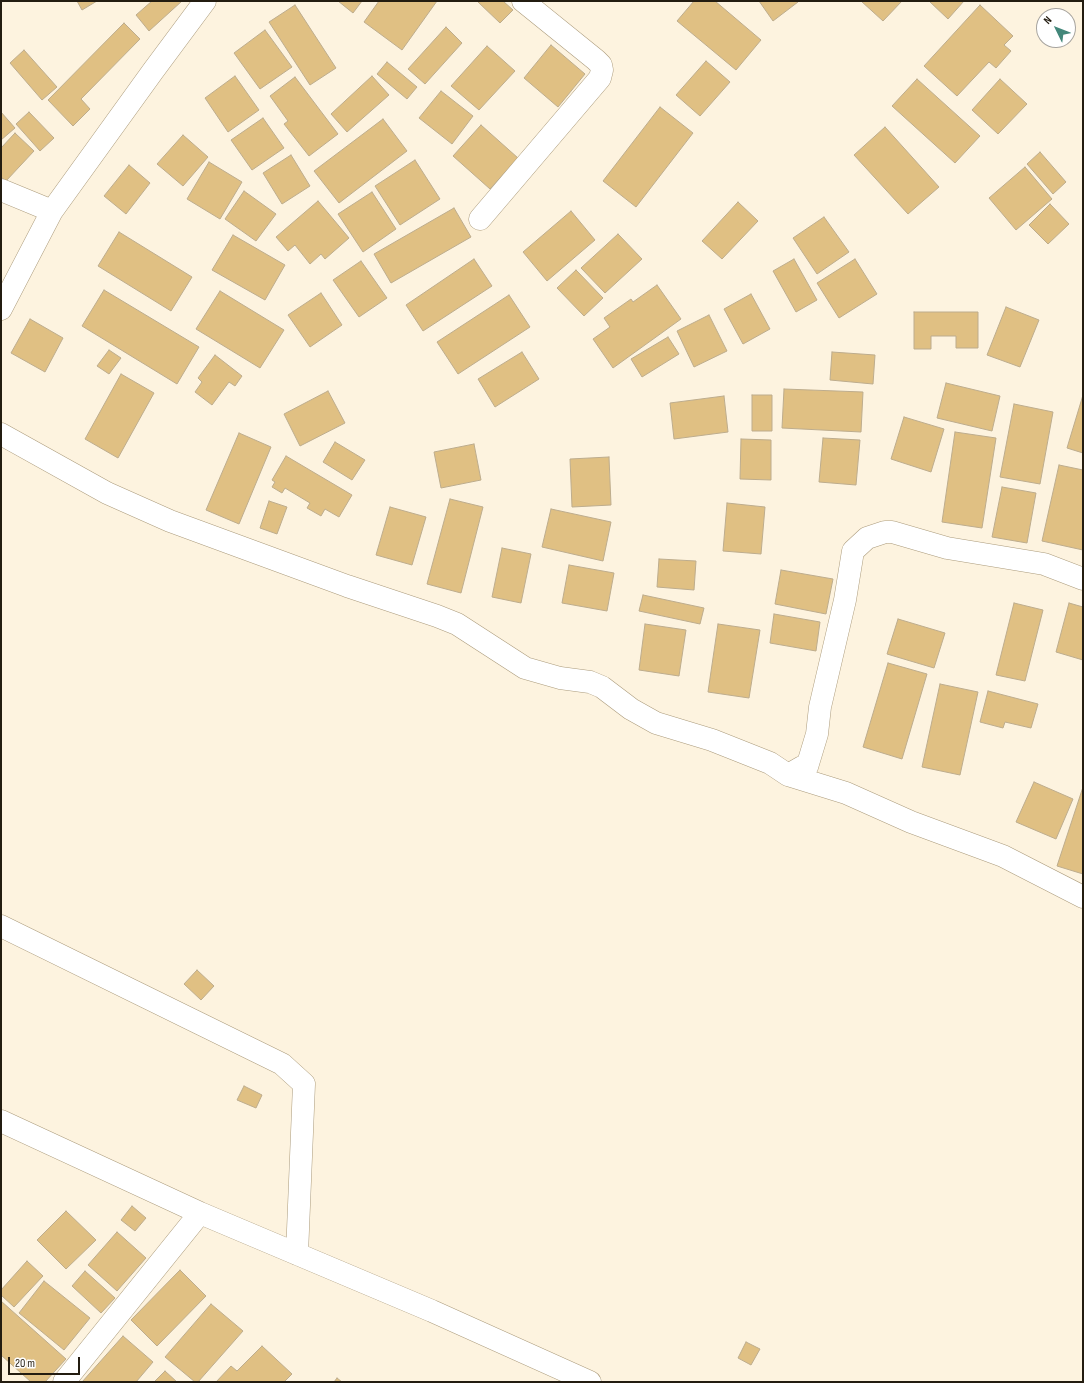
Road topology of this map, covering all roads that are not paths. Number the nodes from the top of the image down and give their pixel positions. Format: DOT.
graph roads {
  1 [pos="206,1"];
  2 [pos="523,1"];
  3 [pos="1,190"];
  4 [pos="52,211"];
  5 [pos="480,218"];
  6 [pos="1,309"];
  7 [pos="1,434"];
  8 [pos="1083,579"];
  9 [pos="788,774"];
  10 [pos="1083,897"];
  11 [pos="1,926"];
  12 [pos="1,1121"];
  13 [pos="200,1213"];
  14 [pos="297,1254"];
  15 [pos="64,1382"];
  16 [pos="590,1382"];
  1 -- 4 [label="street"];
  2 -- 5 [label="street"];
  3 -- 4 [label="street"];
  4 -- 6 [label="street"];
  7 -- 9 [label="street"];
  8 -- 9 [label="street"];
  9 -- 10 [label="street"];
  11 -- 14 [label="street"];
  12 -- 13 [label="street"];
  13 -- 14 [label="street"];
  13 -- 15 [label="street"];
  14 -- 16 [label="street"];
}
